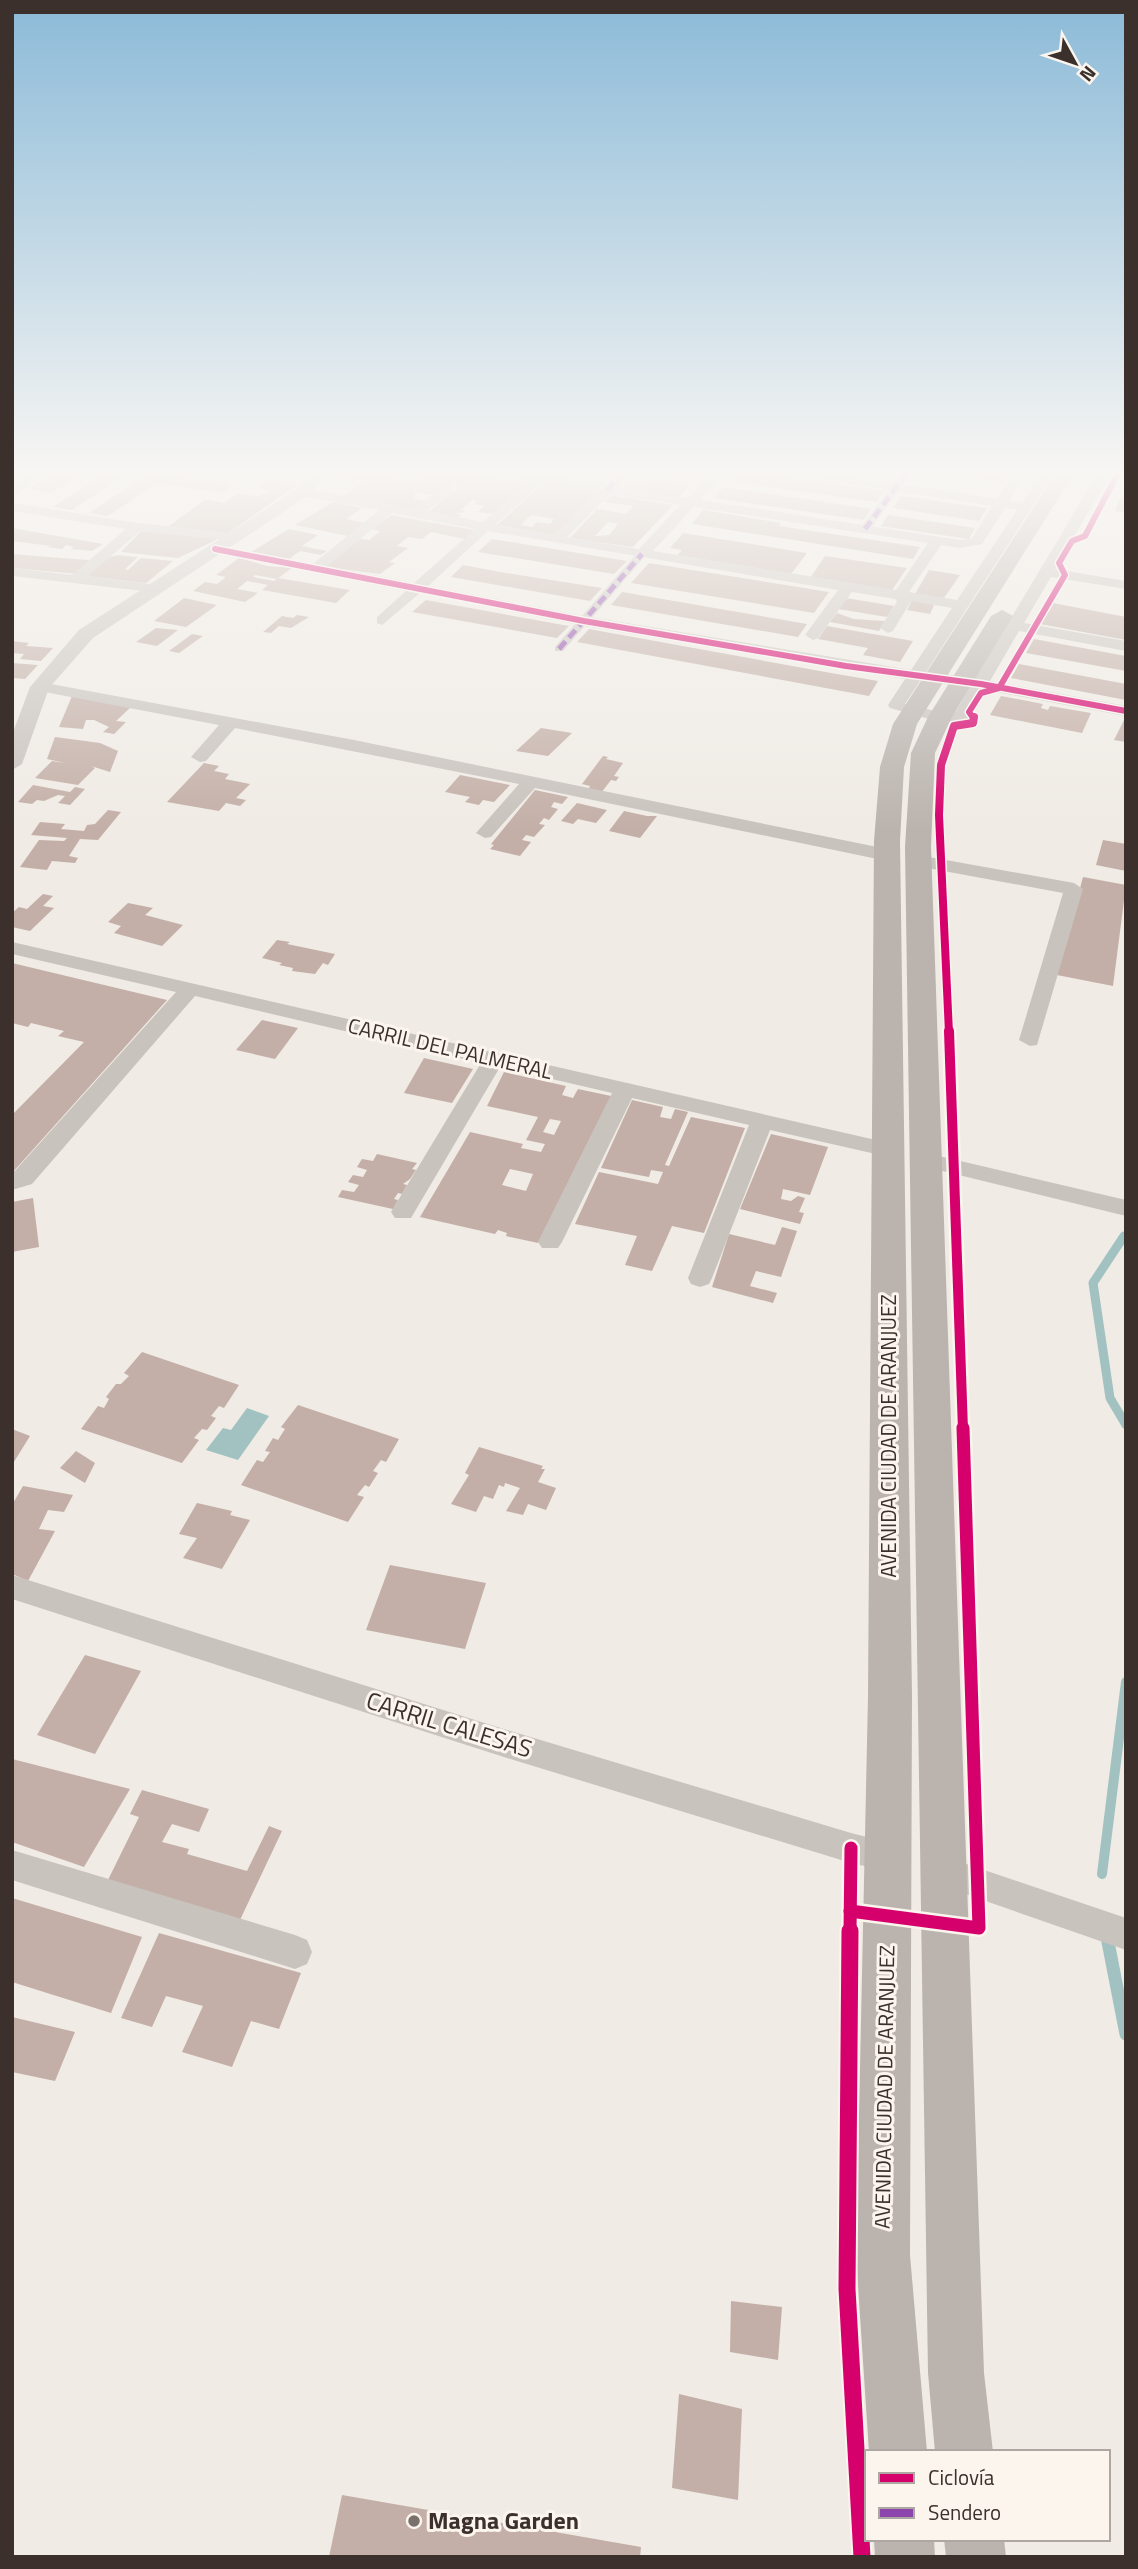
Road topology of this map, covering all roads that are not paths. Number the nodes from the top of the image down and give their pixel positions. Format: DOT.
graph roads {
  1 [pos="149,590"];
  2 [pos="416,590"];
  3 [pos="491,590"];
  4 [pos="611,590"];
  5 [pos="846,590"];
  6 [pos="862,590"];
  7 [pos="904,590"];
  8 [pos="972,590"];
  9 [pos="999,590"];
  10 [pos="1009,590"];
  11 [pos="1036,590"];
  12 [pos="901,595"];
  13 [pos="962,605"];
  14 [pos="595,608"];
  15 [pos="382,620"];
  16 [pos="584,621"];
  17 [pos="1016,626"];
  18 [pos="888,628"];
  19 [pos="813,635"];
  20 [pos="1126,646"];
  21 [pos="559,649"];
  22 [pos="882,670"];
  23 [pos="40,687"];
  24 [pos="941,691"];
  25 [pos="1126,711"];
  26 [pos="231,722"];
  27 [pos="200,757"];
  28 [pos="12,764"];
  29 [pos="530,782"];
  30 [pos="485,833"];
  31 [pos="902,858"];
  32 [pos="12,948"];
  33 [pos="190,989"];
  34 [pos="1030,1040"];
  35 [pos="494,1059"];
  36 [pos="625,1090"];
  37 [pos="762,1121"];
  38 [pos="889,1150"];
  39 [pos="926,1160"];
  40 [pos="12,1182"];
  41 [pos="1126,1208"];
  42 [pos="403,1212"];
  43 [pos="550,1242"];
  44 [pos="700,1278"];
  45 [pos="12,1587"];
  46 [pos="887,1856"];
  47 [pos="12,1865"];
  48 [pos="943,1871"];
  49 [pos="1126,1934"];
  50 [pos="295,1952"];
  51 [pos="898,2450"];
  52 [pos="964,2450"];
  1 -- 23 [label="street"];
  2 -- 15 [label="street"];
  2 -- 16 [label="street"];
  3 -- 14 [label="street"];
  4 -- 14 [label="street"];
  5 -- 19 [label="street"];
  6 -- 12 [label="street"];
  7 -- 12 [label="street"];
  8 -- 13 [label="street"];
  9 -- 24 [label="main road, AVENIDA CIUDAD DE ARANJUEZ"];
  10 -- 24 [label="main road, AVENIDA CIUDAD DE ARANJUEZ"];
  11 -- 17 [label="street"];
  12 -- 13 [label="street"];
  12 -- 18 [label="street"];
  13 -- 24 [label="street"];
  14 -- 16 [label="street"];
  14 -- 22 [label="street"];
  16 -- 21 [label="street"];
  16 -- 22 [label="street"];
  17 -- 20 [label="street"];
  17 -- 24 [label="street"];
  22 -- 24 [label="street"];
  23 -- 26 [label="street"];
  23 -- 28 [label="street"];
  24 -- 25 [label="street"];
  24 -- 31 [label="main road, AVENIDA CIUDAD DE ARANJUEZ"];
  26 -- 27 [label="street"];
  26 -- 29 [label="street"];
  29 -- 30 [label="street"];
  29 -- 31 [label="street"];
  31 -- 34 [label="street"];
  31 -- 38 [label="main road, AVENIDA CIUDAD DE ARANJUEZ"];
  31 -- 39 [label="main road, AVENIDA CIUDAD DE ARANJUEZ"];
  32 -- 33 [label="street, CARRIL DEL PALMERAL"];
  33 -- 35 [label="street, CARRIL DEL PALMERAL"];
  33 -- 40 [label="street"];
  35 -- 36 [label="street, CARRIL DEL PALMERAL"];
  35 -- 42 [label="street"];
  36 -- 37 [label="street, CARRIL DEL PALMERAL"];
  36 -- 43 [label="street"];
  37 -- 38 [label="street, CARRIL DEL PALMERAL"];
  37 -- 44 [label="street"];
  38 -- 46 [label="main road, AVENIDA CIUDAD DE ARANJUEZ"];
  39 -- 41 [label="street"];
  39 -- 48 [label="main road, AVENIDA CIUDAD DE ARANJUEZ"];
  45 -- 46 [label="street, CARRIL CALESAS"];
  46 -- 51 [label="main road, AVENIDA CIUDAD DE ARANJUEZ"];
  47 -- 50 [label="street"];
  48 -- 49 [label="street"];
  48 -- 52 [label="main road, AVENIDA CIUDAD DE ARANJUEZ"];
}
